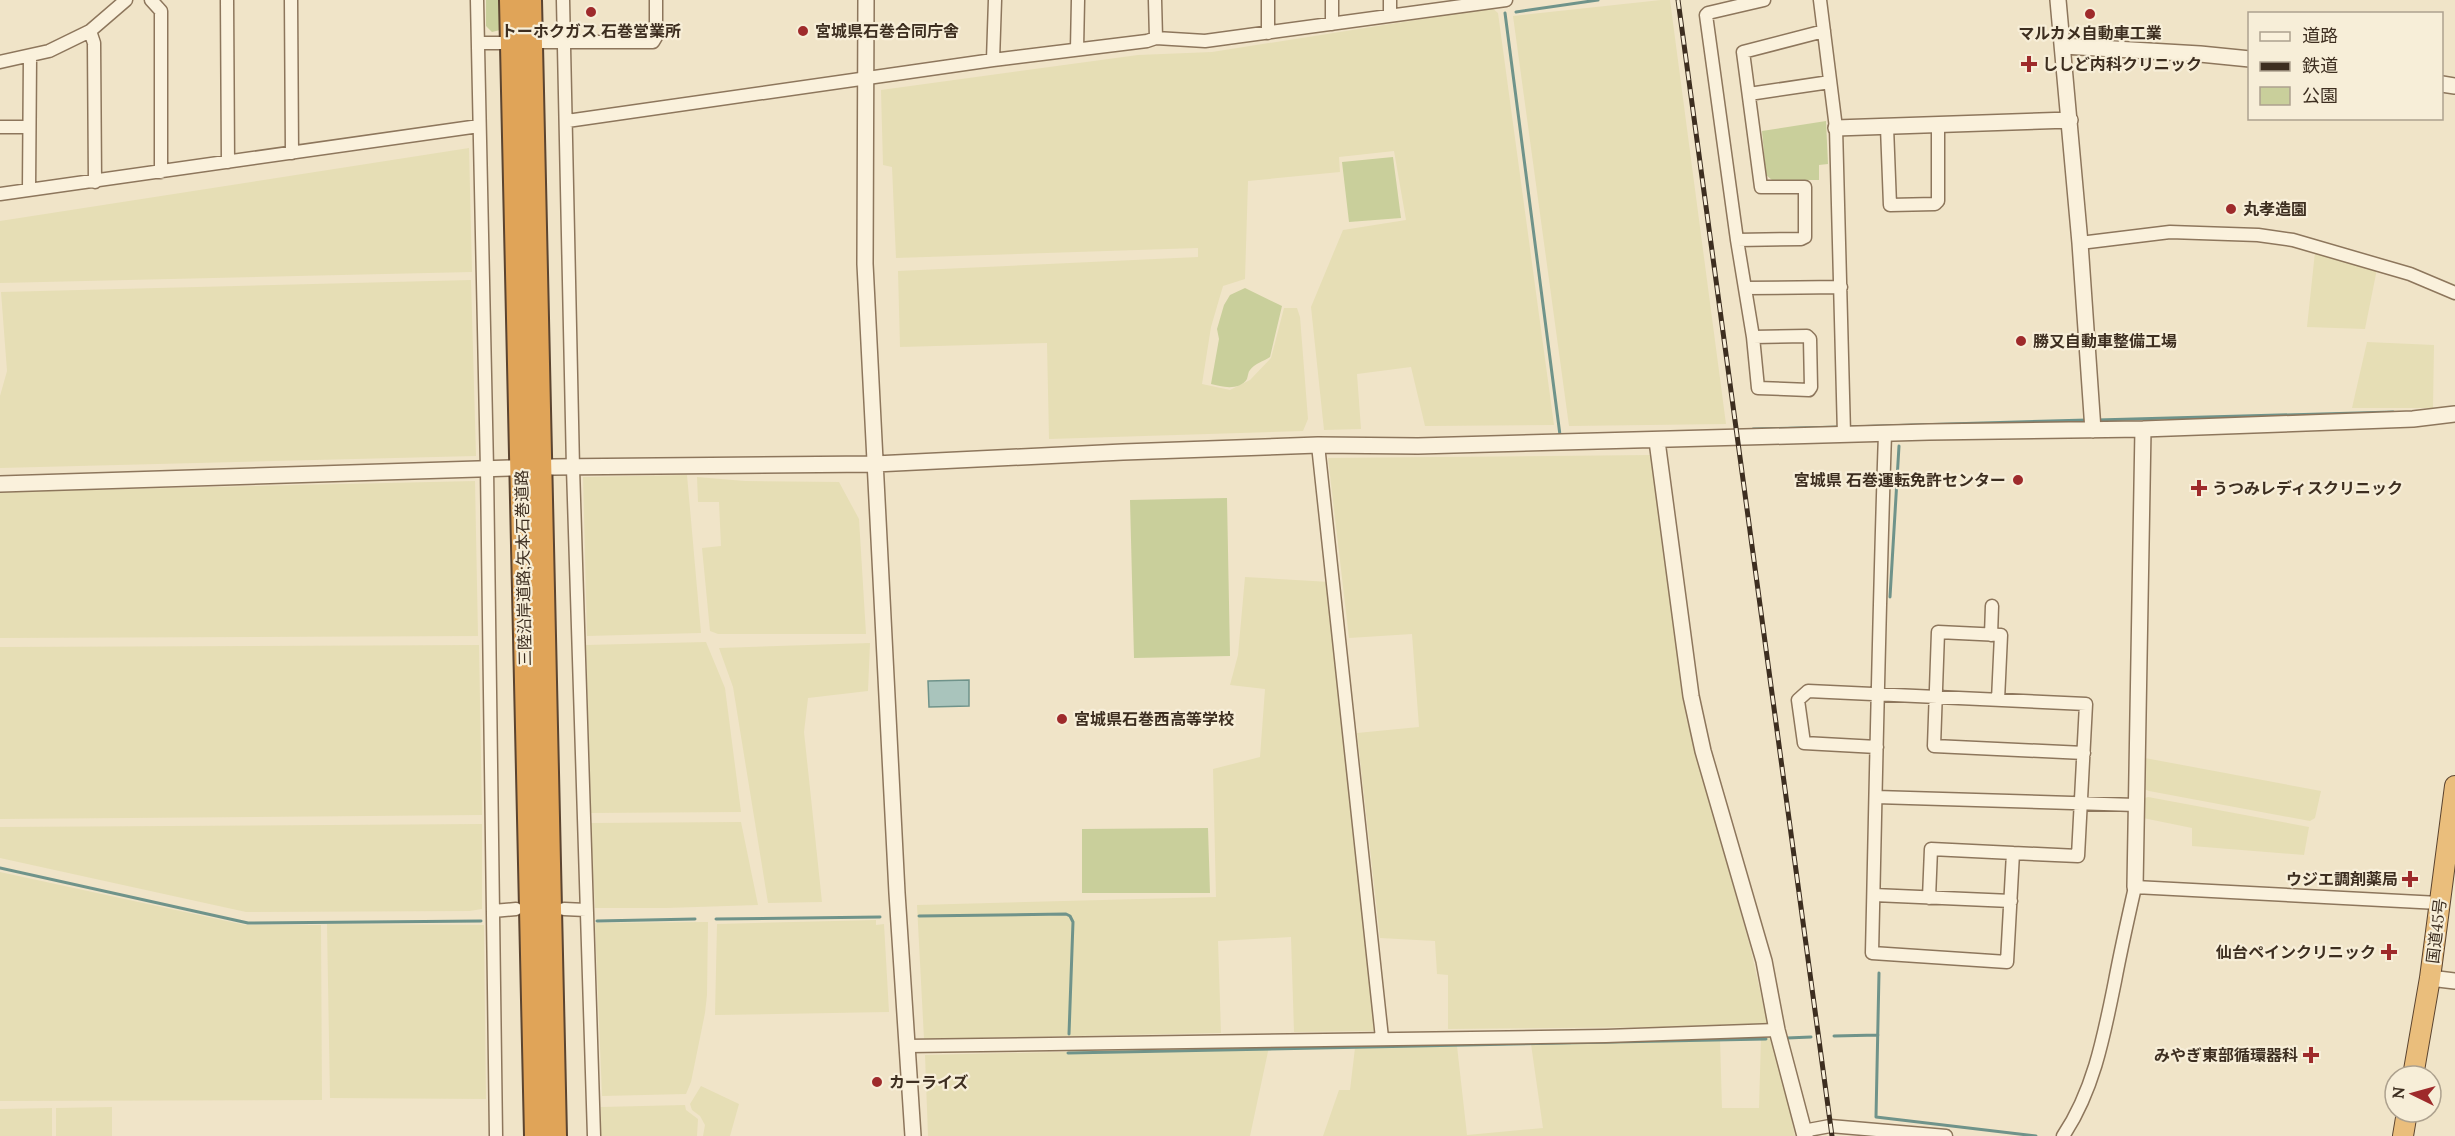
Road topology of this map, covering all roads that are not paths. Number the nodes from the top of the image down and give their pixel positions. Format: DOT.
graph roads {
  1 [pos="126,0"];
  2 [pos="151,0"];
  3 [pos="227,0"];
  4 [pos="291,0"];
  5 [pos="477,0"];
  6 [pos="511,0"];
  7 [pos="530,0"];
  8 [pos="563,0"];
  9 [pos="656,0"];
  10 [pos="866,0"];
  11 [pos="995,0"];
  12 [pos="1078,0"];
  13 [pos="1155,0"];
  14 [pos="1268,0"];
  15 [pos="1332,0"];
  16 [pos="1390,0"];
  17 [pos="1506,0"];
  18 [pos="1764,0"];
  19 [pos="1820,0"];
  20 [pos="2058,0"];
  21 [pos="1451,3"];
  22 [pos="1390,15"];
  23 [pos="1332,24"];
  24 [pos="90,31"];
  25 [pos="1824,31"];
  26 [pos="1268,33"];
  27 [pos="1156,38"];
  28 [pos="542,42"];
  29 [pos="565,42"];
  30 [pos="501,43"];
  31 [pos="478,44"];
  32 [pos="2063,46"];
  33 [pos="1077,49"];
  34 [pos="30,57"];
  35 [pos="2248,59"];
  36 [pos="993,60"];
  37 [pos="0,62"];
  38 [pos="866,79"];
  39 [pos="1830,82"];
  40 [pos="1749,93"];
  41 [pos="2070,120"];
  42 [pos="567,121"];
  43 [pos="1938,125"];
  44 [pos="479,126"];
  45 [pos="0,127"];
  46 [pos="1887,127"];
  47 [pos="28,128"];
  48 [pos="1836,128"];
  49 [pos="292,153"];
  50 [pos="228,162"];
  51 [pos="161,172"];
  52 [pos="95,182"];
  53 [pos="29,189"];
  54 [pos="0,194"];
  55 [pos="1737,240"];
  56 [pos="2079,243"];
  57 [pos="1841,287"];
  58 [pos="1745,288"];
  59 [pos="2455,293"];
  60 [pos="1753,337"];
  61 [pos="2455,414"];
  62 [pos="2143,429"];
  63 [pos="2092,430"];
  64 [pos="1844,434"];
  65 [pos="1885,434"];
  66 [pos="1657,441"];
  67 [pos="1318,446"];
  68 [pos="875,464"];
  69 [pos="552,467"];
  70 [pos="511,468"];
  71 [pos="573,468"];
  72 [pos="487,469"];
  73 [pos="0,484"];
  74 [pos="1992,606"];
  75 [pos="1991,634"];
  76 [pos="1879,695"];
  77 [pos="1936,697"];
  78 [pos="1998,700"];
  79 [pos="1877,747"];
  80 [pos="2084,753"];
  81 [pos="2455,786"];
  82 [pos="1876,797"];
  83 [pos="2082,804"];
  84 [pos="2136,805"];
  85 [pos="2013,853"];
  86 [pos="2135,887"];
  87 [pos="1874,895"];
  88 [pos="1929,898"];
  89 [pos="2011,901"];
  90 [pos="2439,903"];
  91 [pos="516,909"];
  92 [pos="564,909"];
  93 [pos="586,910"];
  94 [pos="493,911"];
  95 [pos="2430,978"];
  96 [pos="2455,981"];
  97 [pos="1778,1030"];
  98 [pos="1382,1038"];
  99 [pos="907,1046"];
  100 [pos="2415,1064"];
  101 [pos="1804,1134"];
  102 [pos="496,1136"];
  103 [pos="536,1136"];
  104 [pos="555,1136"];
  105 [pos="594,1136"];
  106 [pos="913,1136"];
  107 [pos="1946,1136"];
  108 [pos="2063,1136"];
  1 -- 24 [label="street"];
  2 -- 51 [label="street"];
  3 -- 50 [label="street"];
  4 -- 49 [label="street"];
  5 -- 31 [label="street"];
  6 -- 103 [label="highway, 三陸沿岸道路;矢本石巻道路"];
  7 -- 104 [label="highway, 三陸沿岸道路;矢本石巻道路"];
  8 -- 29 [label="street"];
  9 -- 29 [label="street"];
  10 -- 38 [label="street"];
  11 -- 36 [label="street"];
  12 -- 33 [label="street"];
  13 -- 27 [label="street"];
  14 -- 26 [label="street"];
  15 -- 23 [label="street"];
  16 -- 22 [label="street"];
  17 -- 21 [label="street"];
  18 -- 55 [label="street"];
  19 -- 25 [label="street"];
  20 -- 32 [label="street"];
  21 -- 22 [label="street"];
  22 -- 23 [label="street"];
  23 -- 26 [label="street"];
  24 -- 34 [label="street"];
  24 -- 52 [label="street"];
  25 -- 39 [label="street"];
  25 -- 40 [label="street"];
  26 -- 27 [label="street"];
  27 -- 33 [label="street"];
  28 -- 29 [label="street"];
  29 -- 42 [label="street"];
  30 -- 31 [label="street"];
  31 -- 44 [label="street"];
  32 -- 35 [label="street"];
  32 -- 41 [label="street"];
  33 -- 36 [label="street"];
  34 -- 37 [label="street"];
  34 -- 47 [label="street"];
  36 -- 38 [label="street"];
  38 -- 42 [label="street"];
  38 -- 68 [label="street"];
  39 -- 40 [label="street"];
  39 -- 48 [label="street"];
  40 -- 55 [label="street"];
  41 -- 43 [label="street"];
  41 -- 56 [label="street"];
  42 -- 71 [label="street"];
  43 -- 46 [label="street"];
  43 -- 46 [label="street"];
  44 -- 49 [label="street"];
  44 -- 72 [label="street"];
  45 -- 47 [label="street"];
  46 -- 48 [label="street"];
  47 -- 53 [label="street"];
  48 -- 57 [label="street"];
  49 -- 50 [label="street"];
  50 -- 51 [label="street"];
  51 -- 52 [label="street"];
  52 -- 53 [label="street"];
  53 -- 54 [label="street"];
  55 -- 58 [label="street"];
  56 -- 59 [label="street"];
  56 -- 63 [label="street"];
  57 -- 58 [label="street"];
  57 -- 64 [label="street"];
  58 -- 60 [label="street"];
  60 -- 60 [label="street"];
  61 -- 62 [label="street"];
  62 -- 63 [label="street"];
  62 -- 84 [label="street"];
  63 -- 65 [label="street"];
  64 -- 65 [label="street"];
  64 -- 66 [label="street"];
  65 -- 76 [label="street"];
  66 -- 67 [label="street"];
  66 -- 97 [label="street"];
  67 -- 68 [label="street"];
  67 -- 98 [label="street"];
  68 -- 71 [label="street"];
  68 -- 99 [label="street"];
  69 -- 71 [label="street"];
  70 -- 72 [label="street"];
  71 -- 93 [label="street"];
  72 -- 73 [label="street"];
  72 -- 94 [label="street"];
  74 -- 75 [label="street"];
  75 -- 77 [label="street"];
  75 -- 78 [label="street"];
  76 -- 77 [label="street"];
  76 -- 79 [label="street"];
  76 -- 79 [label="street"];
  77 -- 78 [label="street"];
  77 -- 80 [label="street"];
  78 -- 80 [label="street"];
  79 -- 82 [label="street"];
  80 -- 83 [label="street"];
  81 -- 90 [label="highway, 国道45号"];
  82 -- 83 [label="street"];
  82 -- 87 [label="street"];
  83 -- 84 [label="street"];
  83 -- 85 [label="street"];
  84 -- 86 [label="street"];
  85 -- 88 [label="street"];
  85 -- 89 [label="street"];
  86 -- 90 [label="street"];
  86 -- 108 [label="street"];
  87 -- 88 [label="street"];
  87 -- 89 [label="street"];
  88 -- 89 [label="street"];
  90 -- 95 [label="highway, 国道45号"];
  91 -- 94 [label="street"];
  92 -- 93 [label="street"];
  93 -- 105 [label="street"];
  94 -- 102 [label="street"];
  95 -- 96 [label="street"];
  95 -- 100 [label="highway, 国道45号"];
  97 -- 98 [label="street"];
  97 -- 101 [label="street"];
  98 -- 99 [label="street"];
  99 -- 106 [label="street"];
  101 -- 107 [label="street"];
}
